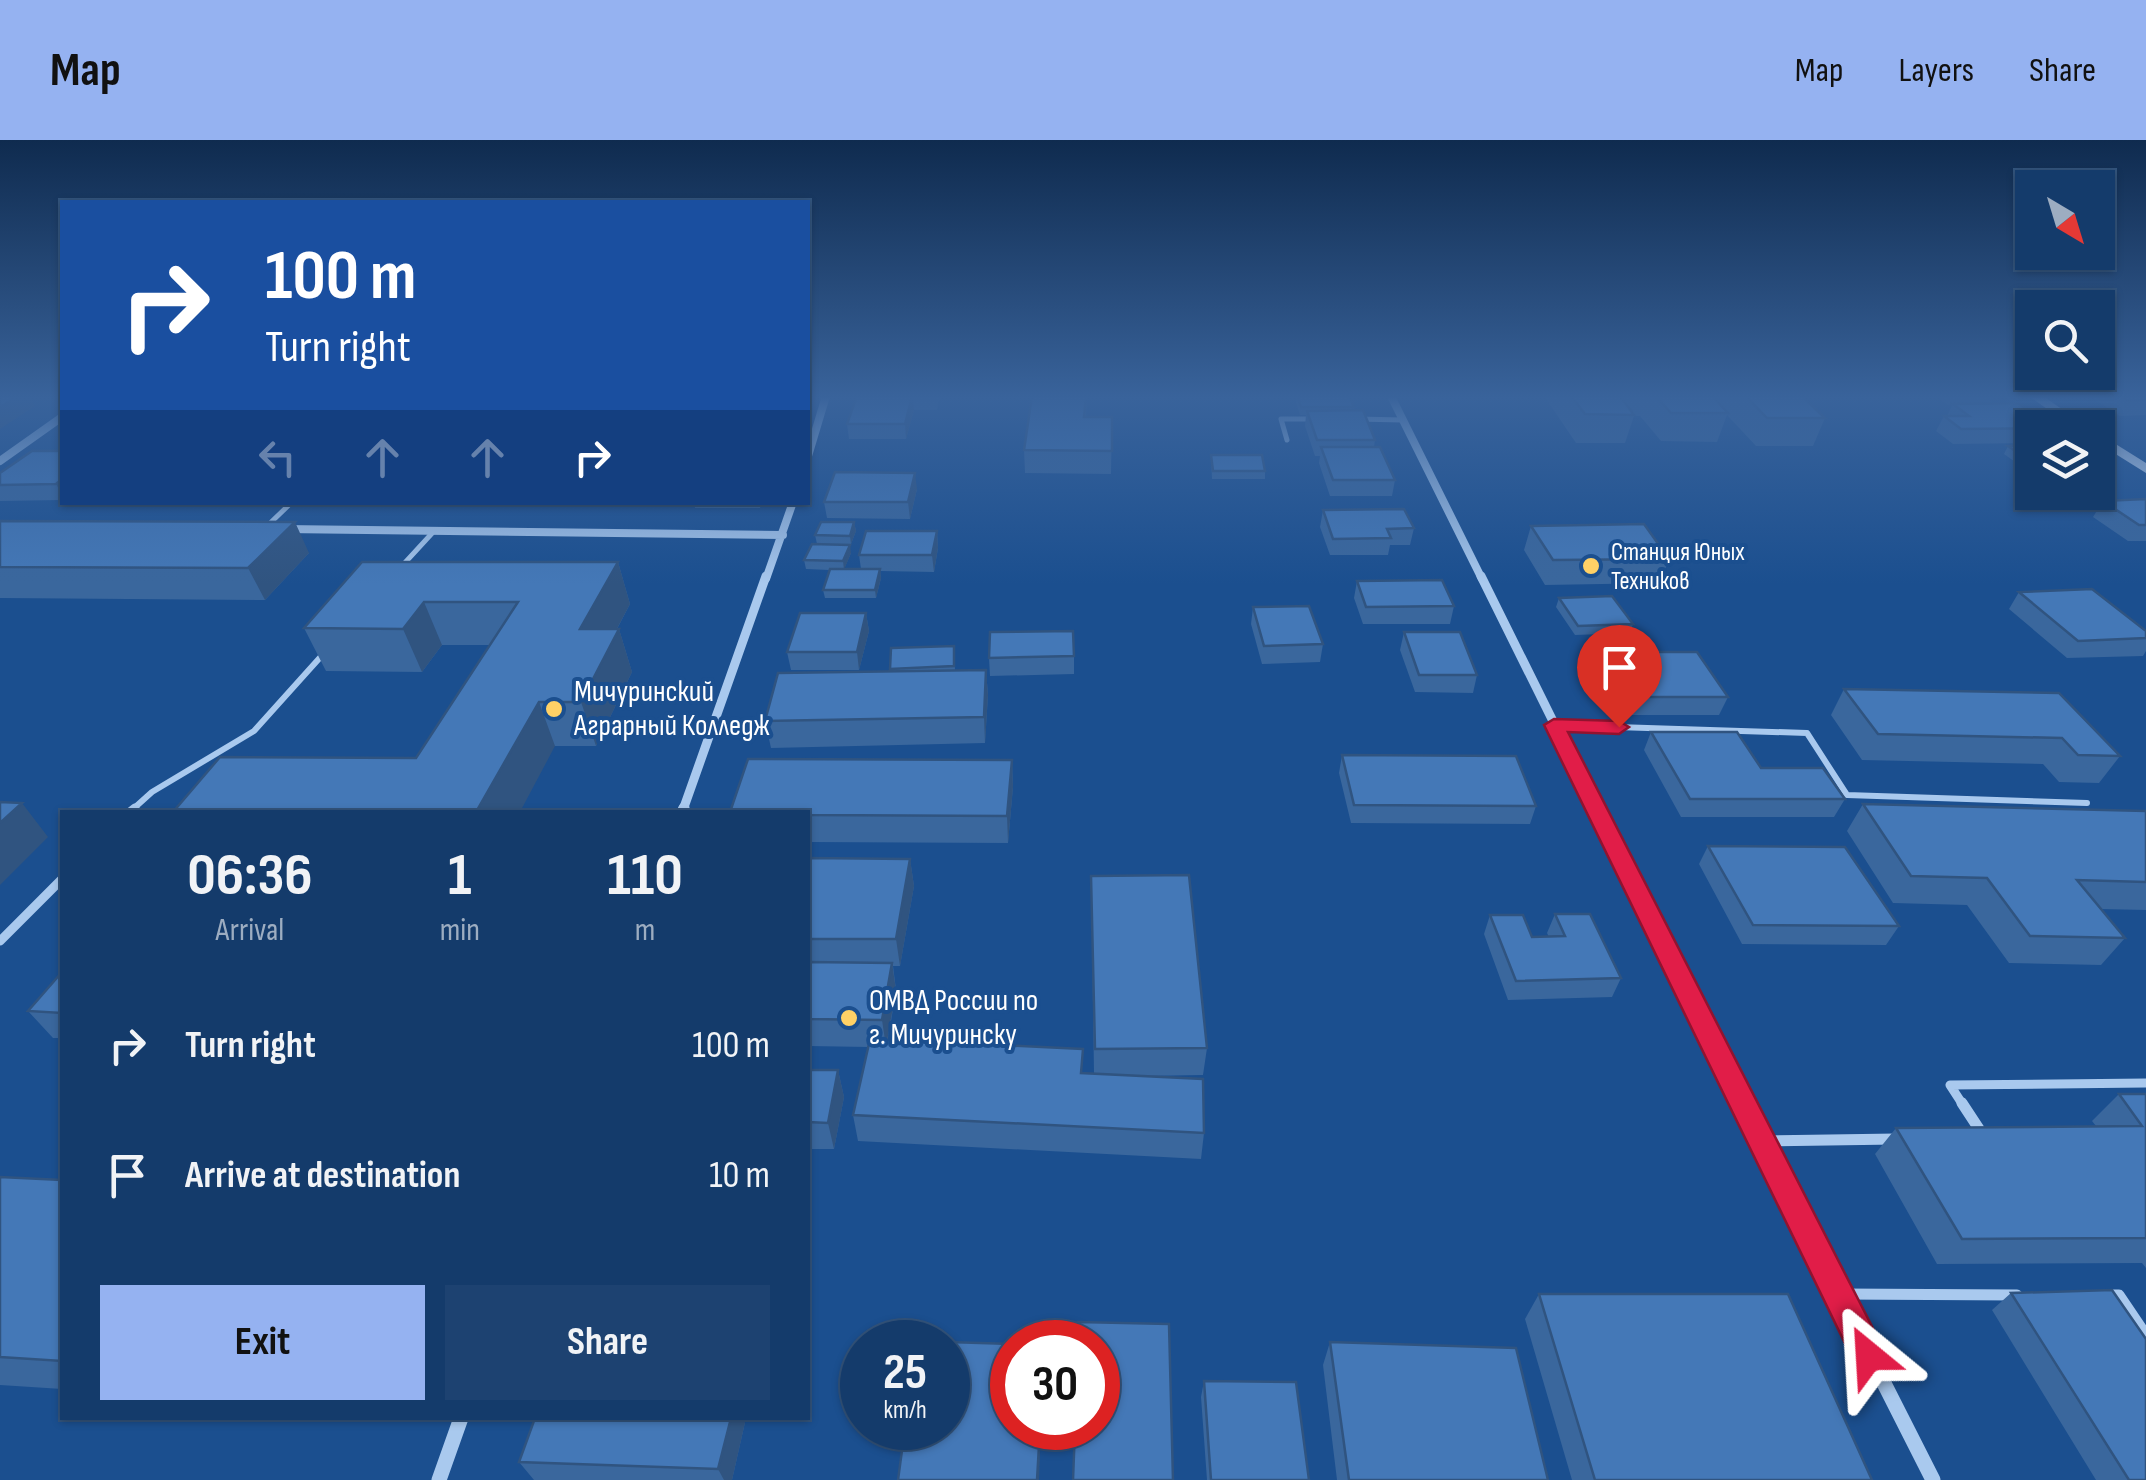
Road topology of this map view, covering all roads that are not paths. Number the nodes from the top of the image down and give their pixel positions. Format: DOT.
graph roads {
  1 [pos="1422,459"];
  2 [pos="289,505"];
  3 [pos="792,505"];
  4 [pos="245,528"];
  5 [pos="264,528"];
  6 [pos="435,530"];
  7 [pos="783,535"];
  8 [pos="396,573"];
  9 [pos="331,645"];
  10 [pos="1554,725"];
  11 [pos="2087,803"];
  12 [pos="132,810"];
  13 [pos="683,810"];
  14 [pos="60,881"];
  15 [pos="0,941"];
  16 [pos="2146,1083"];
  17 [pos="1910,1139"];
  18 [pos="1966,1139"];
  19 [pos="1760,1141"];
  20 [pos="1837,1294"];
  21 [pos="2025,1295"];
  22 [pos="2101,1295"];
  23 [pos="2146,1335"];
  24 [pos="461,1420"];
  25 [pos="439,1480"];
  26 [pos="1934,1480"];
  1 -- 10 [label="street"];
  2 -- 5 [label="lane"];
  3 -- 7 [label="street"];
  4 -- 5 [label="street"];
  5 -- 6 [label="street"];
  6 -- 7 [label="street"];
  6 -- 8 [label="lane"];
  7 -- 13 [label="street"];
  9 -- 12 [label="lane"];
  10 -- 11 [label="lane"];
  10 -- 19 [label="street"];
  14 -- 15 [label="lane"];
  16 -- 18 [label="lane"];
  17 -- 19 [label="lane"];
  19 -- 20 [label="street"];
  20 -- 21 [label="lane"];
  20 -- 26 [label="street"];
  22 -- 23 [label="lane"];
  24 -- 25 [label="street"];
}
